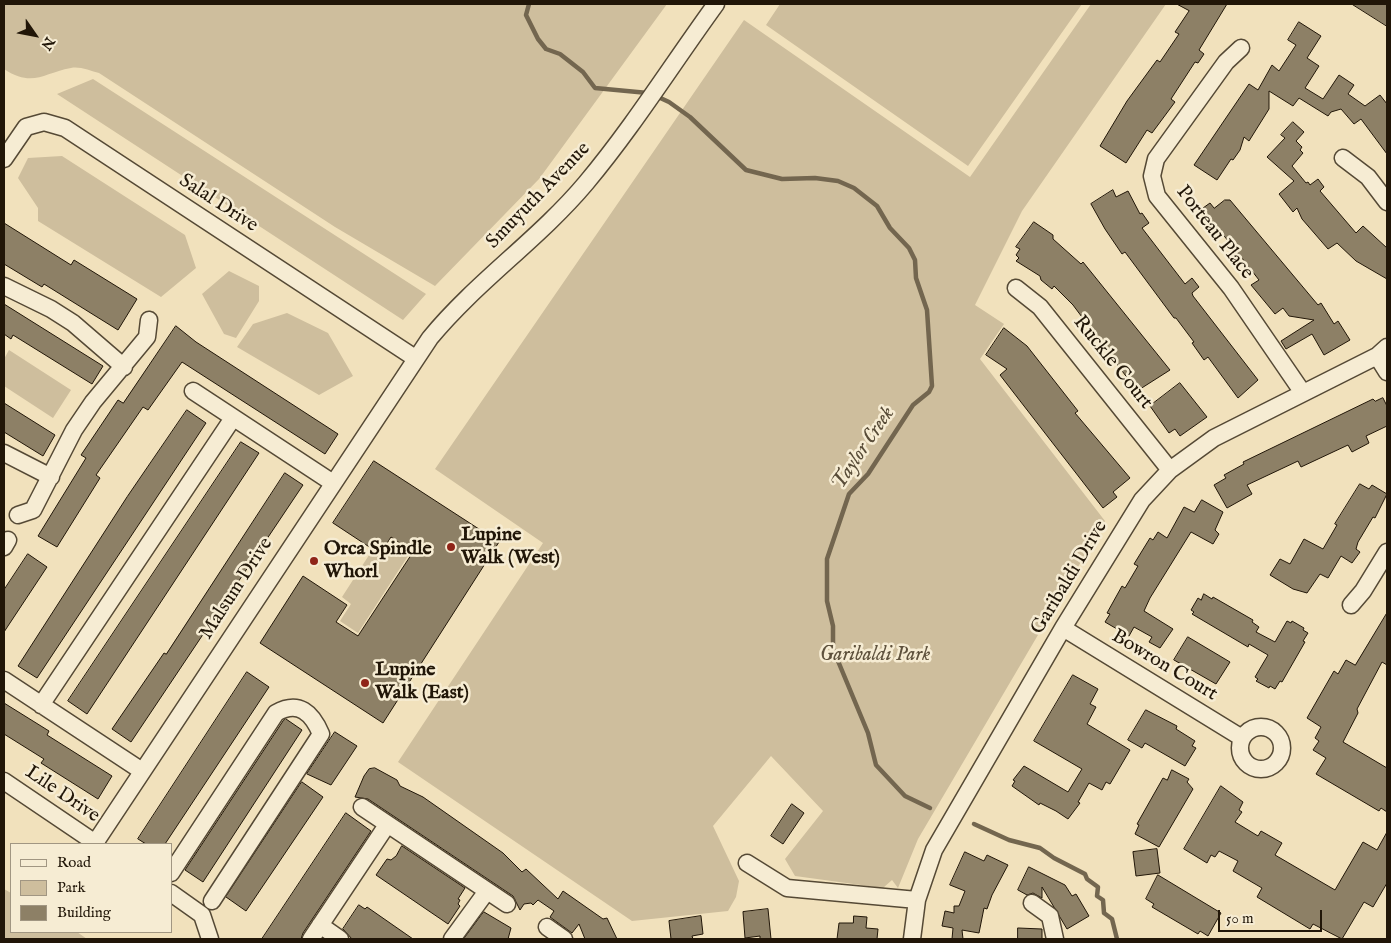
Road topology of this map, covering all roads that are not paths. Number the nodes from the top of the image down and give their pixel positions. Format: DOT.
graph roads {
  1 [pos="716,4"];
  2 [pos="1241,48"];
  3 [pos="1343,158"];
  4 [pos="4,159"];
  5 [pos="1387,202"];
  6 [pos="4,286"];
  7 [pos="1016,288"];
  8 [pos="149,320"];
  9 [pos="1382,352"];
  10 [pos="415,358"];
  11 [pos="124,367"];
  12 [pos="1387,372"];
  13 [pos="193,391"];
  14 [pos="1303,394"];
  15 [pos="233,418"];
  16 [pos="4,453"];
  17 [pos="1170,470"];
  18 [pos="51,477"];
  19 [pos="333,484"];
  20 [pos="18,515"];
  21 [pos="1387,552"];
  22 [pos="1351,605"];
  23 [pos="1063,628"];
  24 [pos="4,680"];
  25 [pos="41,705"];
  26 [pos="1242,738"];
  27 [pos="142,771"];
  28 [pos="4,781"];
  29 [pos="362,807"];
  30 [pos="387,825"];
  31 [pos="95,843"];
  32 [pos="97,843"];
  33 [pos="746,863"];
  34 [pos="172,871"];
  35 [pos="487,892"];
  36 [pos="172,894"];
  37 [pos="917,900"];
  38 [pos="212,901"];
  39 [pos="1032,903"];
  40 [pos="507,904"];
  41 [pos="320,925"];
  42 [pos="547,927"];
  43 [pos="210,939"];
  44 [pos="311,939"];
  45 [pos="340,939"];
  46 [pos="452,939"];
  47 [pos="564,939"];
  48 [pos="912,939"];
  49 [pos="1054,939"];
  1 -- 10 [label="street, Smuyuth Avenue"];
  2 -- 14 [label="street, Porteau Place"];
  3 -- 5 [label="street"];
  4 -- 10 [label="street, Salal Drive"];
  6 -- 11 [label="street"];
  7 -- 17 [label="street, Ruckle Court"];
  8 -- 11 [label="street"];
  9 -- 12 [label="street"];
  9 -- 14 [label="street, Garibaldi Drive"];
  10 -- 19 [label="street, Malsum Drive"];
  11 -- 18 [label="street"];
  13 -- 15 [label="street"];
  14 -- 17 [label="street, Garibaldi Drive"];
  15 -- 19 [label="street"];
  15 -- 25 [label="street"];
  16 -- 18 [label="street"];
  17 -- 23 [label="street, Garibaldi Drive"];
  18 -- 20 [label="street"];
  19 -- 27 [label="street, Malsum Drive"];
  21 -- 22 [label="street"];
  23 -- 26 [label="street, Bowron Court"];
  23 -- 37 [label="street, Garibaldi Drive"];
  24 -- 25 [label="street"];
  25 -- 27 [label="street"];
  27 -- 32 [label="street, Malsum Drive"];
  28 -- 31 [label="street, Lile Drive"];
  29 -- 30 [label="street"];
  30 -- 35 [label="street"];
  30 -- 41 [label="street"];
  33 -- 37 [label="street"];
  34 -- 38 [label="street"];
  35 -- 40 [label="street"];
  35 -- 46 [label="street"];
  36 -- 43 [label="street"];
  37 -- 48 [label="street, Garibaldi Drive"];
  39 -- 49 [label="street"];
  41 -- 44 [label="street"];
  41 -- 45 [label="street"];
  42 -- 47 [label="street"];
}
